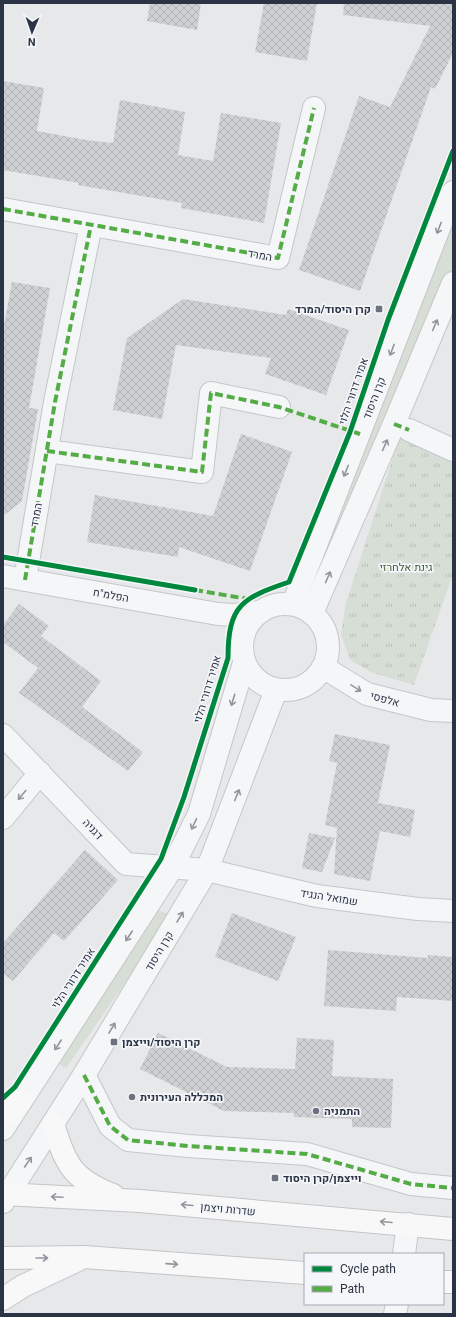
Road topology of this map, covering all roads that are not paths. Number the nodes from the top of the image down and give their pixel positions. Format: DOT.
graph roads {
  1 [pos="314,108"];
  2 [pos="453,192"];
  3 [pos="3,209"];
  4 [pos="91,225"];
  5 [pos="453,283"];
  6 [pos="278,407"];
  7 [pos="409,430"];
  8 [pos="453,450"];
  9 [pos="47,451"];
  10 [pos="3,576"];
  11 [pos="25,580"];
  12 [pos="302,609"];
  13 [pos="258,612"];
  14 [pos="218,614"];
  15 [pos="243,655"];
  16 [pos="323,667"];
  17 [pos="276,690"];
  18 [pos="453,711"];
  19 [pos="3,735"];
  20 [pos="40,773"];
  21 [pos="3,818"];
  22 [pos="172,868"];
  23 [pos="207,870"];
  24 [pos="453,911"];
  25 [pos="84,1075"];
  26 [pos="21,1101"];
  27 [pos="3,1116"];
  28 [pos="53,1124"];
  29 [pos="3,1129"];
  30 [pos="453,1188"];
  31 [pos="4,1197"];
  32 [pos="140,1201"];
  33 [pos="408,1224"];
  34 [pos="453,1228"];
  35 [pos="404,1253"];
  36 [pos="84,1257"];
  37 [pos="3,1258"];
  38 [pos="304,1273"];
  39 [pos="3,1299"];
  1 -- 4 [label="street, המרד"];
  2 -- 12 [label="street, קרן היסוד, one-way"];
  3 -- 4 [label="street, המרד"];
  4 -- 9 [label="street, המרד"];
  12 -- 5 [label="street, one-way"];
  6 -- 9 [label="street"];
  7 -- 8 [label="street"];
  9 -- 11 [label="street, המרד"];
  10 -- 11 [label="street, הפלמ\"ח"];
  11 -- 14 [label="street, הפלמ\"ח"];
  12 -- 13 [label="street"];
  12 -- 16 [label="street"];
  13 -- 14 [label="street, הפלמ\"ח"];
  13 -- 15 [label="street"];
  14 -- 15 [label="street, הפלמ\"ח"];
  15 -- 17 [label="street"];
  15 -- 22 [label="street, one-way"];
  16 -- 17 [label="street"];
  16 -- 18 [label="street, אלפסי, one-way"];
  23 -- 17 [label="street, קרן היסוד, one-way"];
  19 -- 20 [label="street, דגניה"];
  20 -- 21 [label="street, one-way"];
  20 -- 22 [label="street, דגניה"];
  22 -- 23 [label="street, דגניה"];
  22 -- 26 [label="street, one-way"];
  23 -- 24 [label="street, שמואל הנגיד"];
  25 -- 23 [label="street, קרן היסוד, one-way"];
  25 -- 28 [label="street, קרן היסוד"];
  25 -- 30 [label="street"];
  26 -- 27 [label="main road"];
  26 -- 29 [label="street"];
  31 -- 28 [label="street, קרן היסוד, one-way"];
  28 -- 32 [label="main road"];
  32 -- 31 [label="main road, שדרות ויצמן, one-way"];
  33 -- 32 [label="main road, שדרות ויצמן, one-way"];
  33 -- 34 [label="main road, שדרות ויצמן"];
  33 -- 35 [label="street"];
  37 -- 36 [label="main road, one-way"];
  36 -- 38 [label="main road, one-way"];
  36 -- 39 [label="main road"];
}
